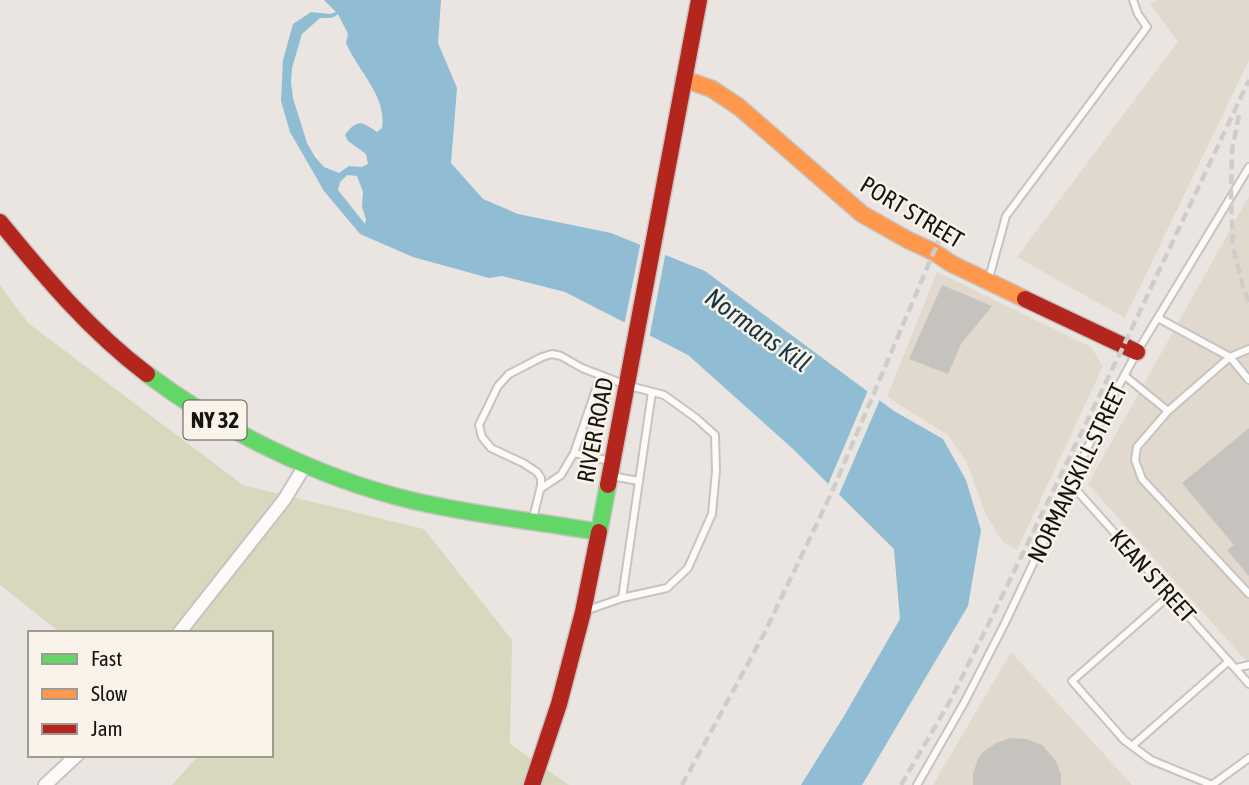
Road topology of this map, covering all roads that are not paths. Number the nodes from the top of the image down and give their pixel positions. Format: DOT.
graph roads {
  1 [pos="699,0"];
  2 [pos="1133,0"];
  3 [pos="684,79"];
  4 [pos="1249,167"];
  5 [pos="0,222"];
  6 [pos="988,281"];
  7 [pos="1158,318"];
  8 [pos="1249,349"];
  9 [pos="1137,352"];
  10 [pos="1230,357"];
  11 [pos="601,375"];
  12 [pos="1125,376"];
  13 [pos="1249,380"];
  14 [pos="626,385"];
  15 [pos="652,392"];
  16 [pos="1168,411"];
  17 [pos="574,453"];
  18 [pos="306,464"];
  19 [pos="611,469"];
  20 [pos="639,481"];
  21 [pos="1071,484"];
  22 [pos="540,489"];
  23 [pos="532,521"];
  24 [pos="599,532"];
  25 [pos="1249,594"];
  26 [pos="1170,595"];
  27 [pos="622,598"];
  28 [pos="583,612"];
  29 [pos="182,631"];
  30 [pos="1229,661"];
  31 [pos="1249,665"];
  32 [pos="1236,668"];
  33 [pos="1249,684"];
  34 [pos="1132,746"];
  35 [pos="75,757"];
  36 [pos="1249,758"];
  37 [pos="45,785"];
  38 [pos="532,785"];
  39 [pos="917,785"];
  40 [pos="1212,785"];
  1 -- 3 [label="main road, RIVER ROAD"];
  2 -- 6 [label="lane"];
  3 -- 6 [label="main road, PORT STREET"];
  3 -- 14 [label="main road, RIVER ROAD"];
  4 -- 7 [label="lane, NORMANSKILL STREET"];
  5 -- 18 [label="main road, NY 32"];
  6 -- 9 [label="main road, PORT STREET"];
  7 -- 9 [label="lane, NORMANSKILL STREET"];
  7 -- 10 [label="lane"];
  8 -- 10 [label="lane"];
  9 -- 12 [label="lane, NORMANSKILL STREET"];
  10 -- 13 [label="lane"];
  10 -- 16 [label="lane"];
  11 -- 14 [label="lane"];
  11 -- 17 [label="lane"];
  11 -- 22 [label="lane"];
  12 -- 16 [label="lane"];
  12 -- 21 [label="lane, NORMANSKILL STREET"];
  14 -- 15 [label="lane"];
  14 -- 19 [label="main road, RIVER ROAD"];
  15 -- 20 [label="lane"];
  15 -- 27 [label="lane"];
  16 -- 25 [label="lane"];
  17 -- 19 [label="lane"];
  17 -- 22 [label="lane"];
  18 -- 23 [label="main road, NY 32"];
  18 -- 29 [label="street"];
  19 -- 20 [label="lane"];
  19 -- 24 [label="main road, RIVER ROAD"];
  20 -- 27 [label="lane"];
  21 -- 26 [label="lane, KEAN STREET"];
  21 -- 39 [label="lane, NORMANSKILL STREET"];
  22 -- 23 [label="lane"];
  23 -- 24 [label="main road, NY 32"];
  24 -- 28 [label="main road, RIVER ROAD"];
  26 -- 30 [label="lane, KEAN STREET"];
  26 -- 34 [label="lane"];
  27 -- 28 [label="lane"];
  28 -- 38 [label="main road, RIVER ROAD"];
  30 -- 32 [label="lane, KEAN STREET"];
  30 -- 34 [label="lane"];
  31 -- 32 [label="lane"];
  32 -- 33 [label="lane, KEAN STREET"];
  34 -- 40 [label="lane"];
  35 -- 37 [label="street"];
  36 -- 40 [label="lane"];
}
